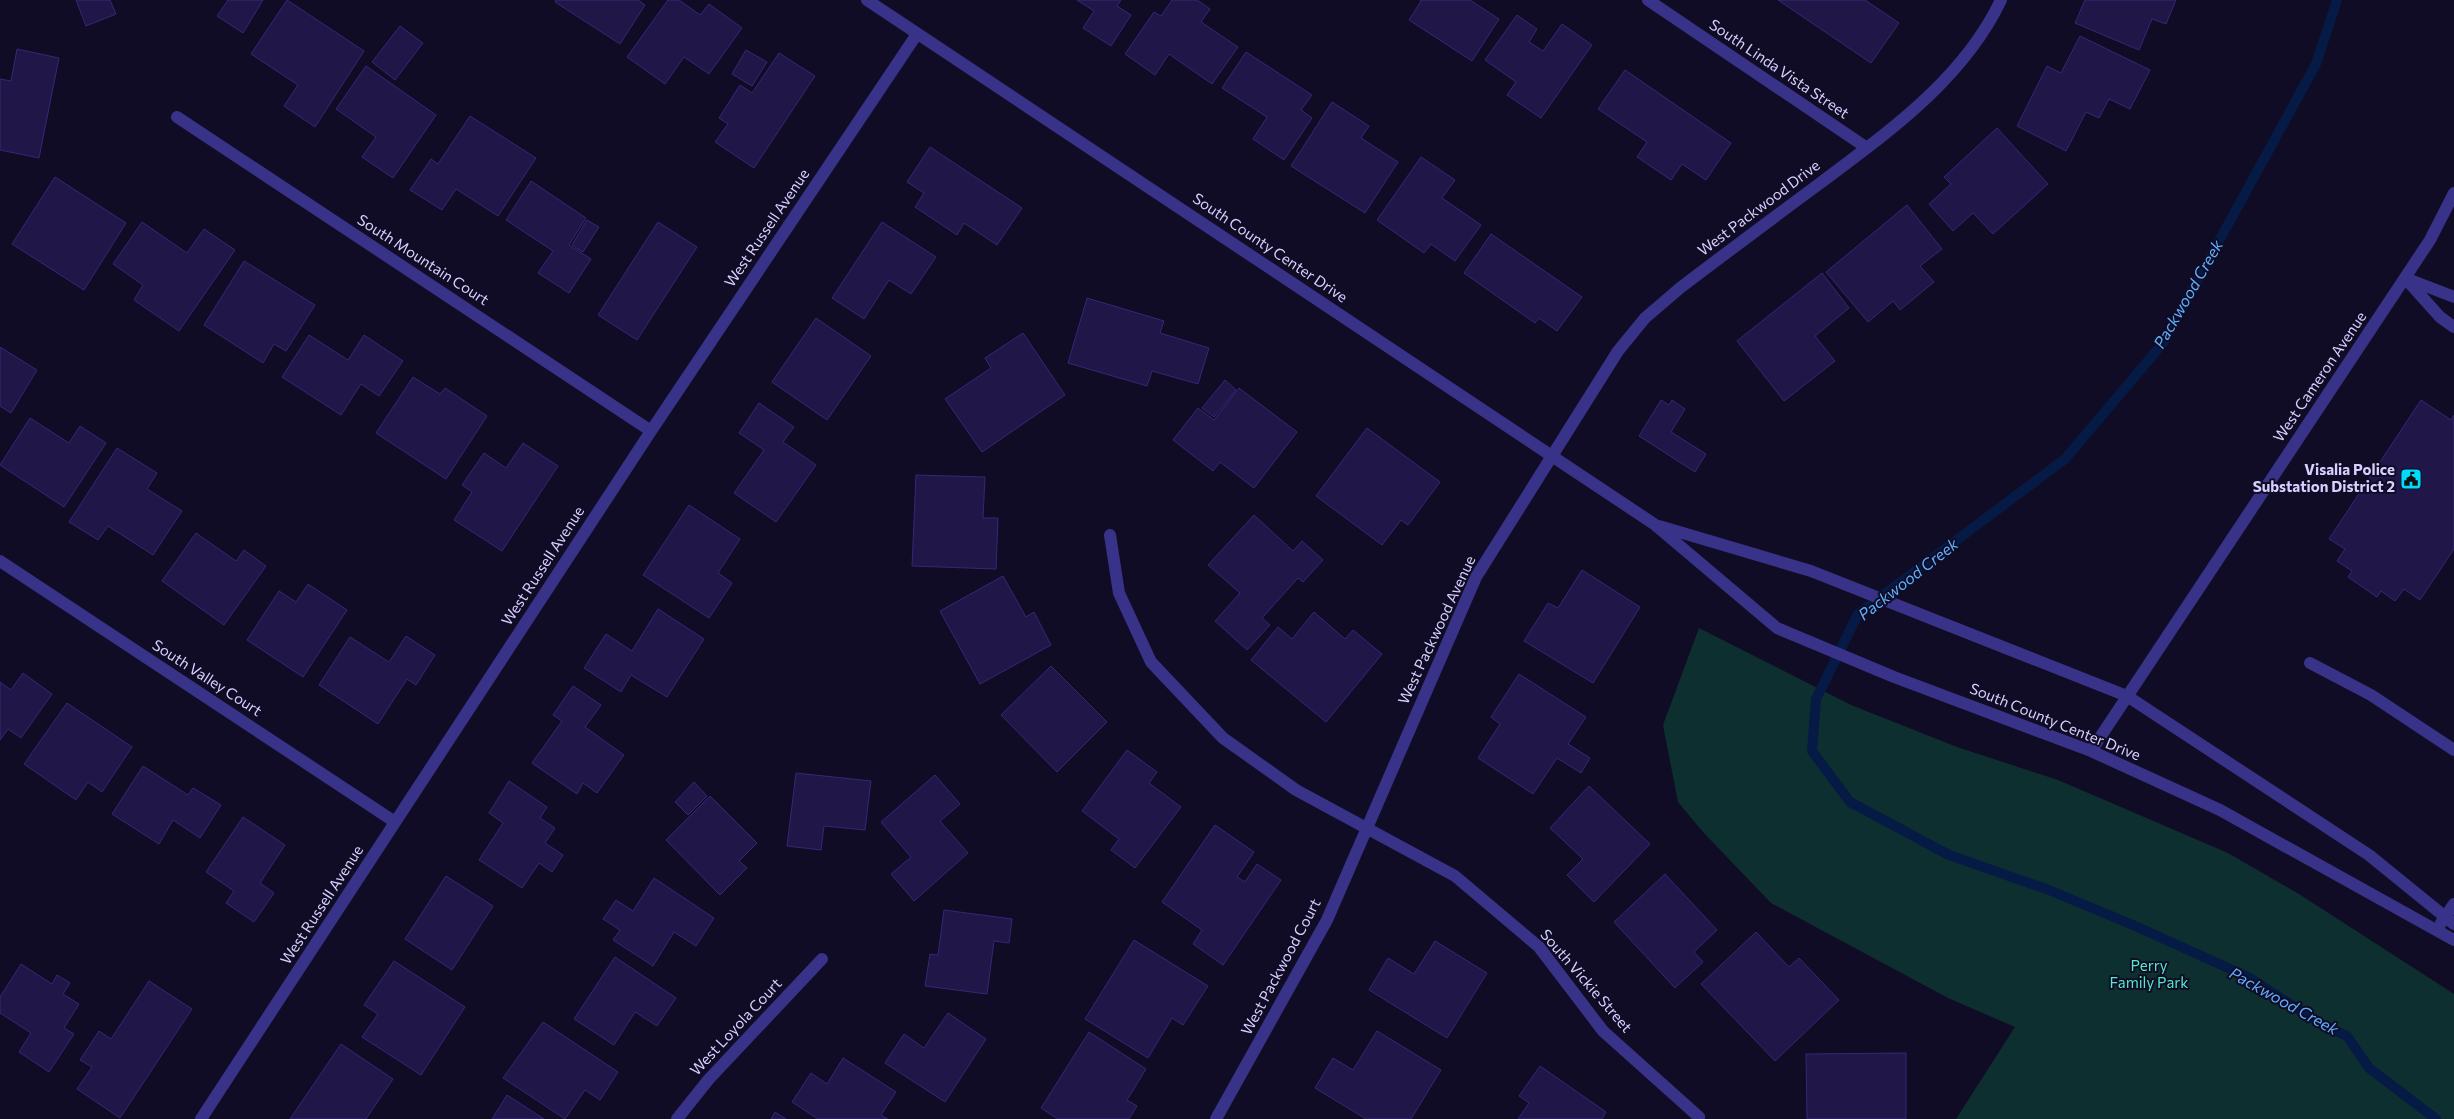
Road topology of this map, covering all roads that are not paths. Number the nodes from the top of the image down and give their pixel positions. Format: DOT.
graph roads {
  1 [pos="867,0"];
  2 [pos="1648,0"];
  3 [pos="2001,0"];
  4 [pos="917,34"];
  5 [pos="177,117"];
  6 [pos="1867,148"];
  7 [pos="2454,193"];
  8 [pos="2405,278"];
  9 [pos="2454,297"];
  10 [pos="2454,327"];
  11 [pos="652,431"];
  12 [pos="1551,455"];
  13 [pos="1654,524"];
  14 [pos="1110,535"];
  15 [pos="0,561"];
  16 [pos="2310,662"];
  17 [pos="2127,696"];
  18 [pos="2454,750"];
  19 [pos="2091,751"];
  20 [pos="395,822"];
  21 [pos="1366,826"];
  22 [pos="2454,904"];
  23 [pos="2450,920"];
  24 [pos="2437,930"];
  25 [pos="2454,940"];
  26 [pos="822,959"];
  27 [pos="1699,1118"];
  28 [pos="201,1119"];
  29 [pos="678,1119"];
  30 [pos="1216,1119"];
  1 -- 4 [label="street, South County Center Drive"];
  2 -- 6 [label="street, South Linda Vista Street"];
  3 -- 6 [label="street, West Packwood Drive"];
  4 -- 11 [label="street, West Russell Avenue"];
  4 -- 12 [label="street, South County Center Drive"];
  5 -- 11 [label="street, South Mountain Court"];
  6 -- 12 [label="street, West Packwood Drive"];
  7 -- 8 [label="street, West Cameron Avenue"];
  8 -- 9 [label="street"];
  8 -- 10 [label="street"];
  8 -- 17 [label="street, West Cameron Avenue"];
  11 -- 20 [label="street, West Russell Avenue"];
  12 -- 13 [label="street, South County Center Drive"];
  12 -- 21 [label="street, West Packwood Avenue"];
  13 -- 17 [label="street, South County Center Drive"];
  13 -- 19 [label="street, South County Center Drive"];
  14 -- 21 [label="street, South Vickie Street"];
  15 -- 20 [label="street, South Valley Court"];
  16 -- 18 [label="street"];
  17 -- 19 [label="street, West Cameron Avenue"];
  17 -- 23 [label="street, South County Center Drive"];
  19 -- 24 [label="street, South County Center Drive"];
  20 -- 28 [label="street, West Russell Avenue"];
  21 -- 27 [label="street, South Vickie Street"];
  21 -- 30 [label="street, West Packwood Court"];
  22 -- 23 [label="street"];
  23 -- 24 [label="street"];
  24 -- 25 [label="street, South County Center Drive"];
  26 -- 29 [label="street, West Loyola Court"];
}
